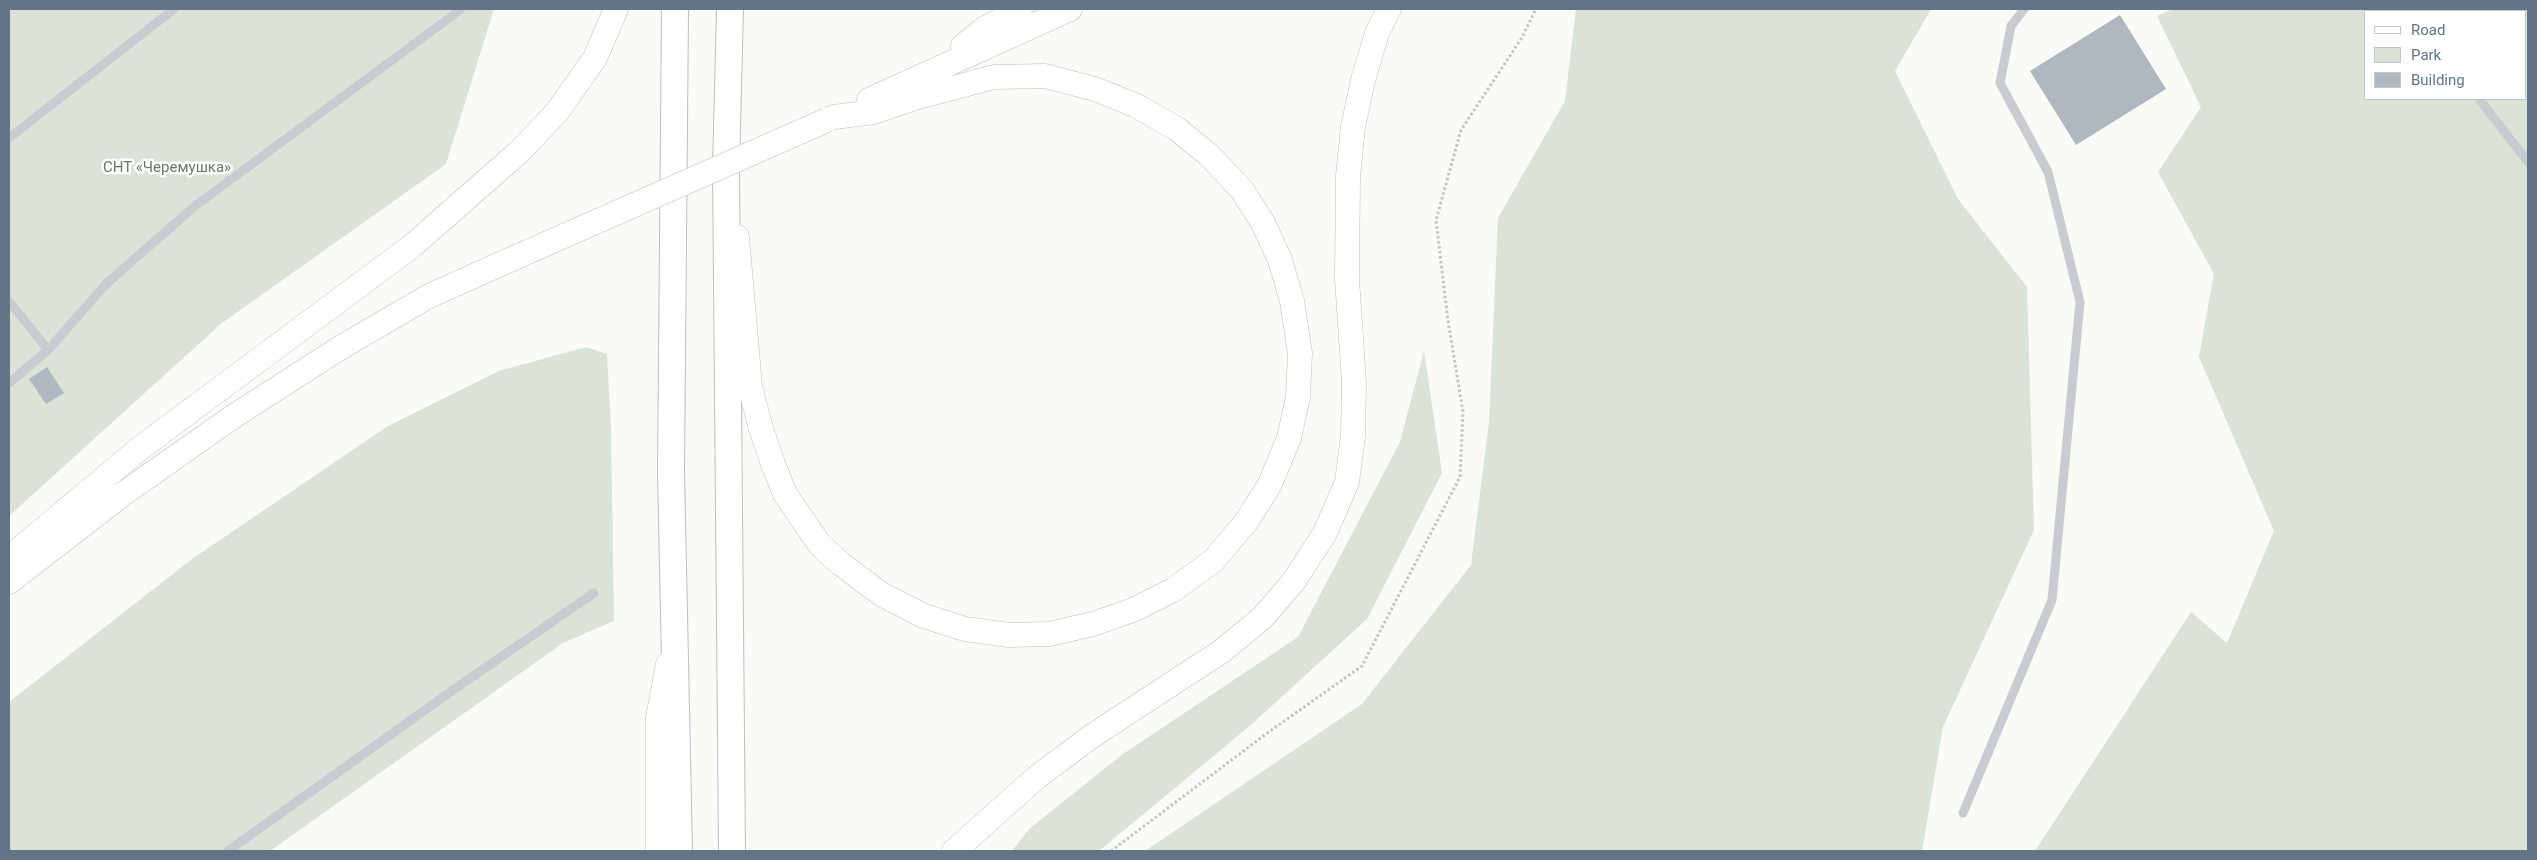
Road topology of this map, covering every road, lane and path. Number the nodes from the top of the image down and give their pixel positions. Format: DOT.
graph roads {
  1 [pos="174,9"];
  2 [pos="616,9"];
  3 [pos="675,9"];
  4 [pos="730,9"];
  5 [pos="1020,9"];
  6 [pos="1070,9"];
  7 [pos="1389,9"];
  8 [pos="1536,9"];
  9 [pos="2024,9"];
  10 [pos="460,10"];
  11 [pos="932,70"];
  12 [pos="2480,100"];
  13 [pos="831,118"];
  14 [pos="9,138"];
  15 [pos="2528,162"];
  16 [pos="726,168"];
  17 [pos="9,301"];
  18 [pos="48,350"];
  19 [pos="9,383"];
  20 [pos="9,558"];
  21 [pos="9,582"];
  22 [pos="594,593"];
  23 [pos="675,630"];
  24 [pos="1963,812"];
  25 [pos="228,851"];
  26 [pos="658,851"];
  27 [pos="679,851"];
  28 [pos="732,851"];
  29 [pos="954,851"];
  30 [pos="1112,851"];
  1 -- 14 [label="lane"];
  2 -- 20 [label="main road"];
  3 -- 23 [label="main road"];
  4 -- 16 [label="main road"];
  5 -- 11 [label="main road"];
  6 -- 11 [label="main road"];
  7 -- 29 [label="main road"];
  8 -- 30 [label="path"];
  9 -- 24 [label="lane"];
  10 -- 18 [label="lane"];
  11 -- 13 [label="main road"];
  12 -- 15 [label="lane"];
  13 -- 16 [label="main road"];
  13 -- 21 [label="main road, bridge"];
  16 -- 28 [label="main road"];
  17 -- 18 [label="lane"];
  18 -- 19 [label="lane"];
  22 -- 25 [label="lane"];
  23 -- 26 [label="main road"];
  23 -- 27 [label="main road"];
}
